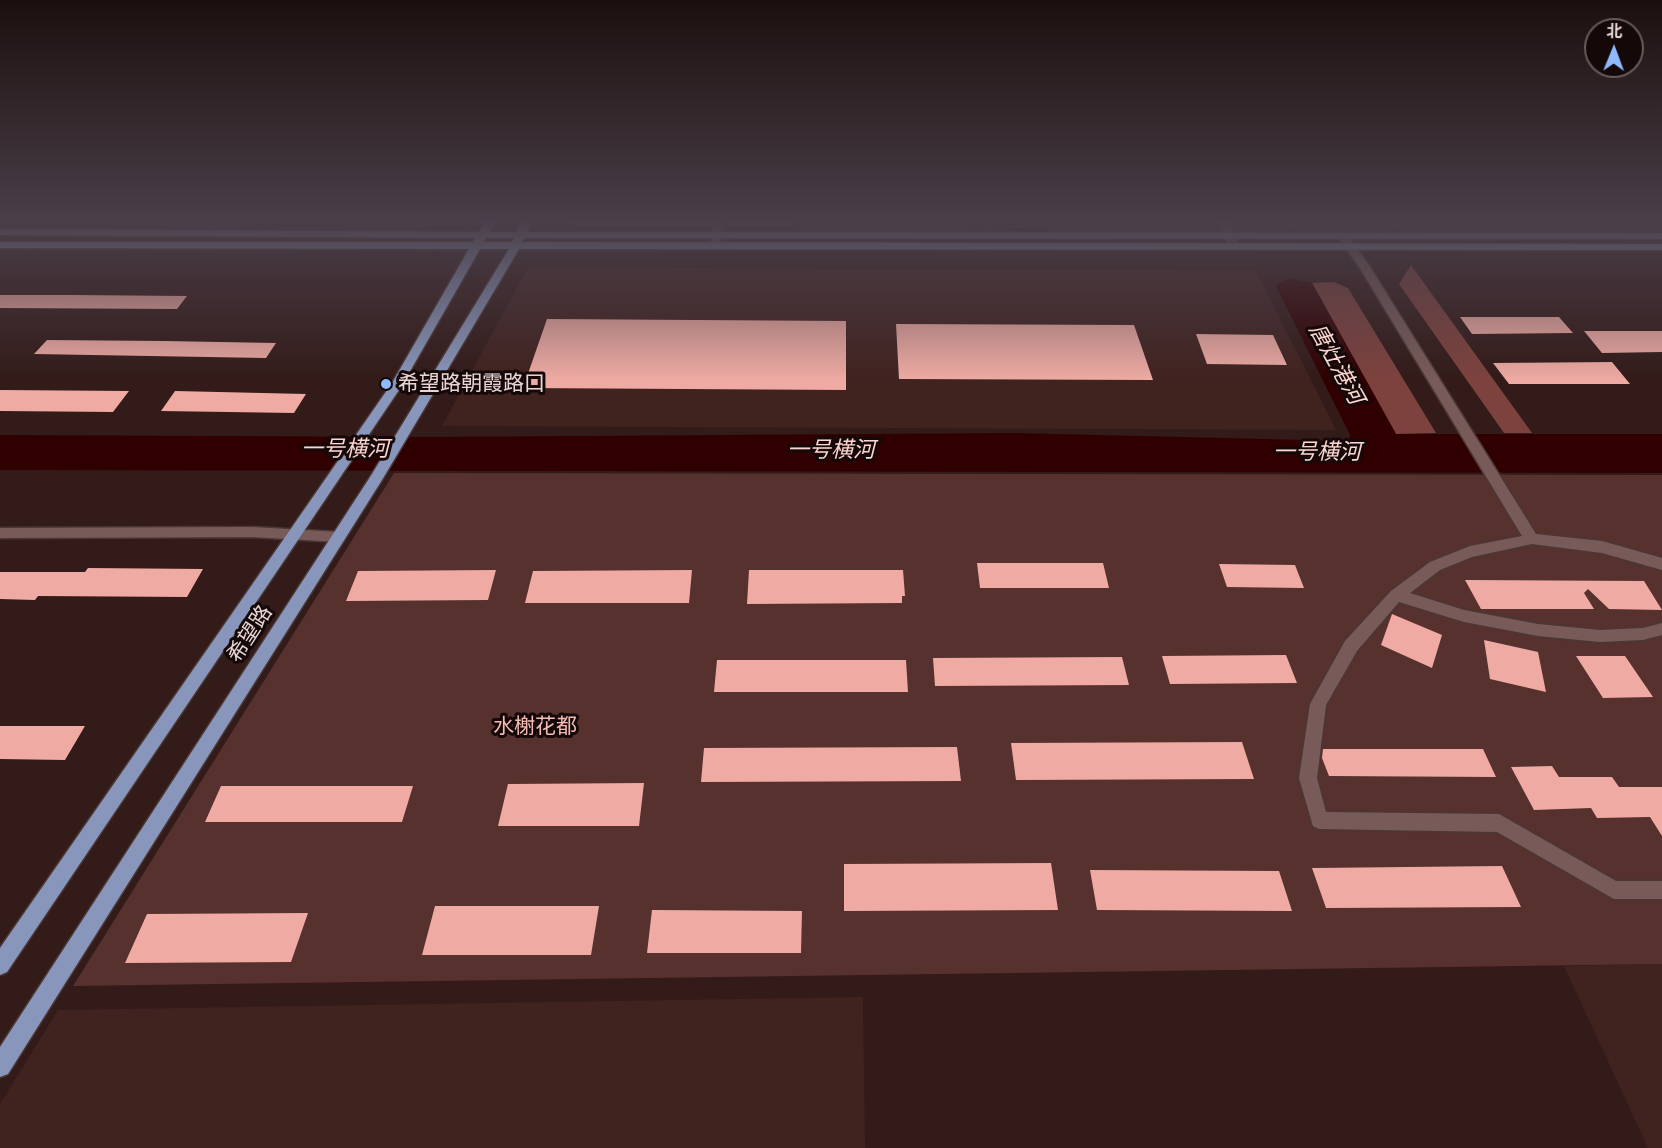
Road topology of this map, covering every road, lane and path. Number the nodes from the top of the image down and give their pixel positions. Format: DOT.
graph roads {
  1 [pos="460,274"];
  2 [pos="499,274"];
  3 [pos="1367,274"];
  4 [pos="0,533"];
  5 [pos="293,533"];
  6 [pos="339,537"];
  7 [pos="1532,539"];
  8 [pos="1662,564"];
  9 [pos="1396,595"];
  10 [pos="1662,629"];
  11 [pos="1662,890"];
  12 [pos="0,964"];
  13 [pos="0,1066"];
  1 -- 5 [label="main road, 希望路"];
  2 -- 6 [label="main road, 希望路"];
  3 -- 7 [label="street"];
  4 -- 5 [label="street"];
  5 -- 6 [label="street"];
  5 -- 12 [label="main road, 希望路"];
  6 -- 13 [label="main road, 希望路"];
  7 -- 8 [label="street"];
  7 -- 9 [label="street"];
  9 -- 10 [label="street"];
  9 -- 11 [label="street"];
}
